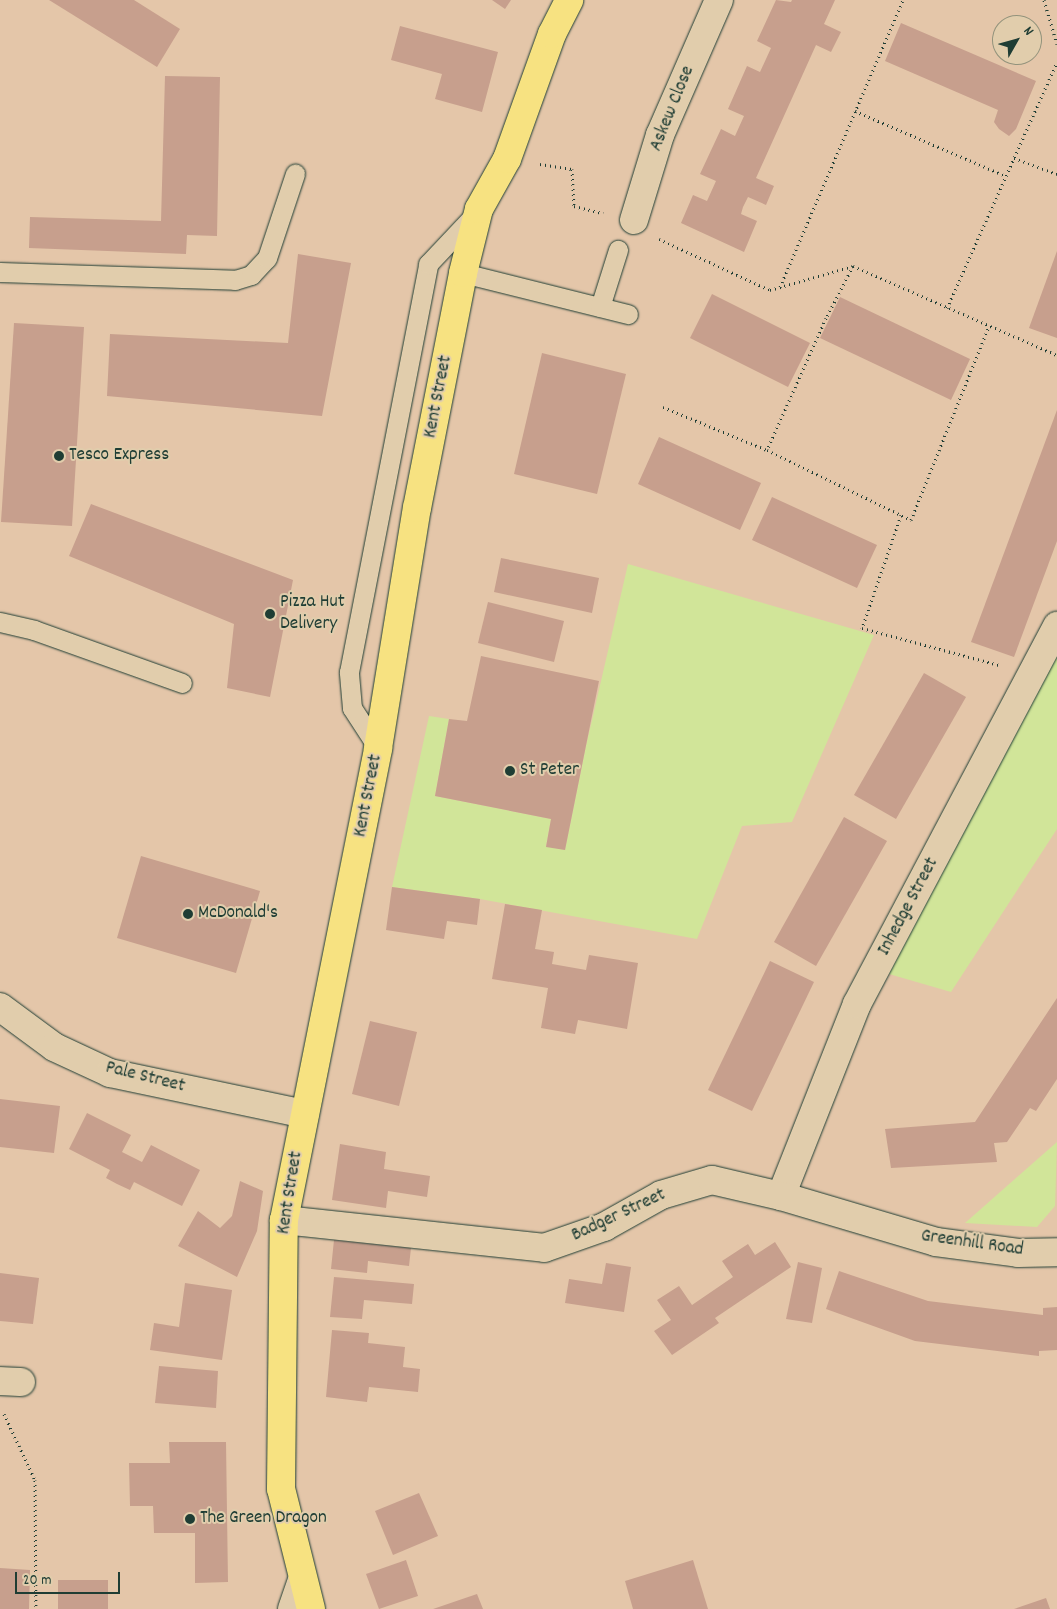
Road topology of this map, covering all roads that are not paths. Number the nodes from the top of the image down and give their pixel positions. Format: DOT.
graph roads {
  1 [pos="569,0"];
  2 [pos="719,0"];
  3 [pos="295,174"];
  4 [pos="479,209"];
  5 [pos="634,220"];
  6 [pos="618,250"];
  7 [pos="0,272"];
  8 [pos="463,273"];
  9 [pos="600,307"];
  10 [pos="628,314"];
  11 [pos="0,622"];
  12 [pos="1057,626"];
  13 [pos="182,683"];
  14 [pos="378,748"];
  15 [pos="0,1007"];
  16 [pos="305,1114"];
  17 [pos="781,1196"];
  18 [pos="860,1219"];
  19 [pos="284,1220"];
  20 [pos="1057,1252"];
  21 [pos="302,1580"];
  22 [pos="292,1609"];
  23 [pos="312,1609"];
  1 -- 4 [label="main road, Kent Street"];
  2 -- 5 [label="street, Askew Close"];
  3 -- 7 [label="lane"];
  4 -- 8 [label="main road, Kent Street"];
  4 -- 14 [label="lane"];
  6 -- 9 [label="lane"];
  8 -- 9 [label="lane"];
  8 -- 14 [label="main road, Kent Street"];
  9 -- 10 [label="lane"];
  11 -- 13 [label="lane"];
  12 -- 17 [label="street, Inhedge Street"];
  14 -- 16 [label="main road, Kent Street"];
  15 -- 16 [label="street, Pale Street"];
  16 -- 19 [label="main road, Kent Street"];
  17 -- 18 [label="street, Badger Street"];
  17 -- 19 [label="street, Badger Street"];
  18 -- 20 [label="street, Greenhill Road"];
  19 -- 21 [label="main road, Kent Street"];
  21 -- 22 [label="street"];
  21 -- 23 [label="main road, Kent Street"];
}
